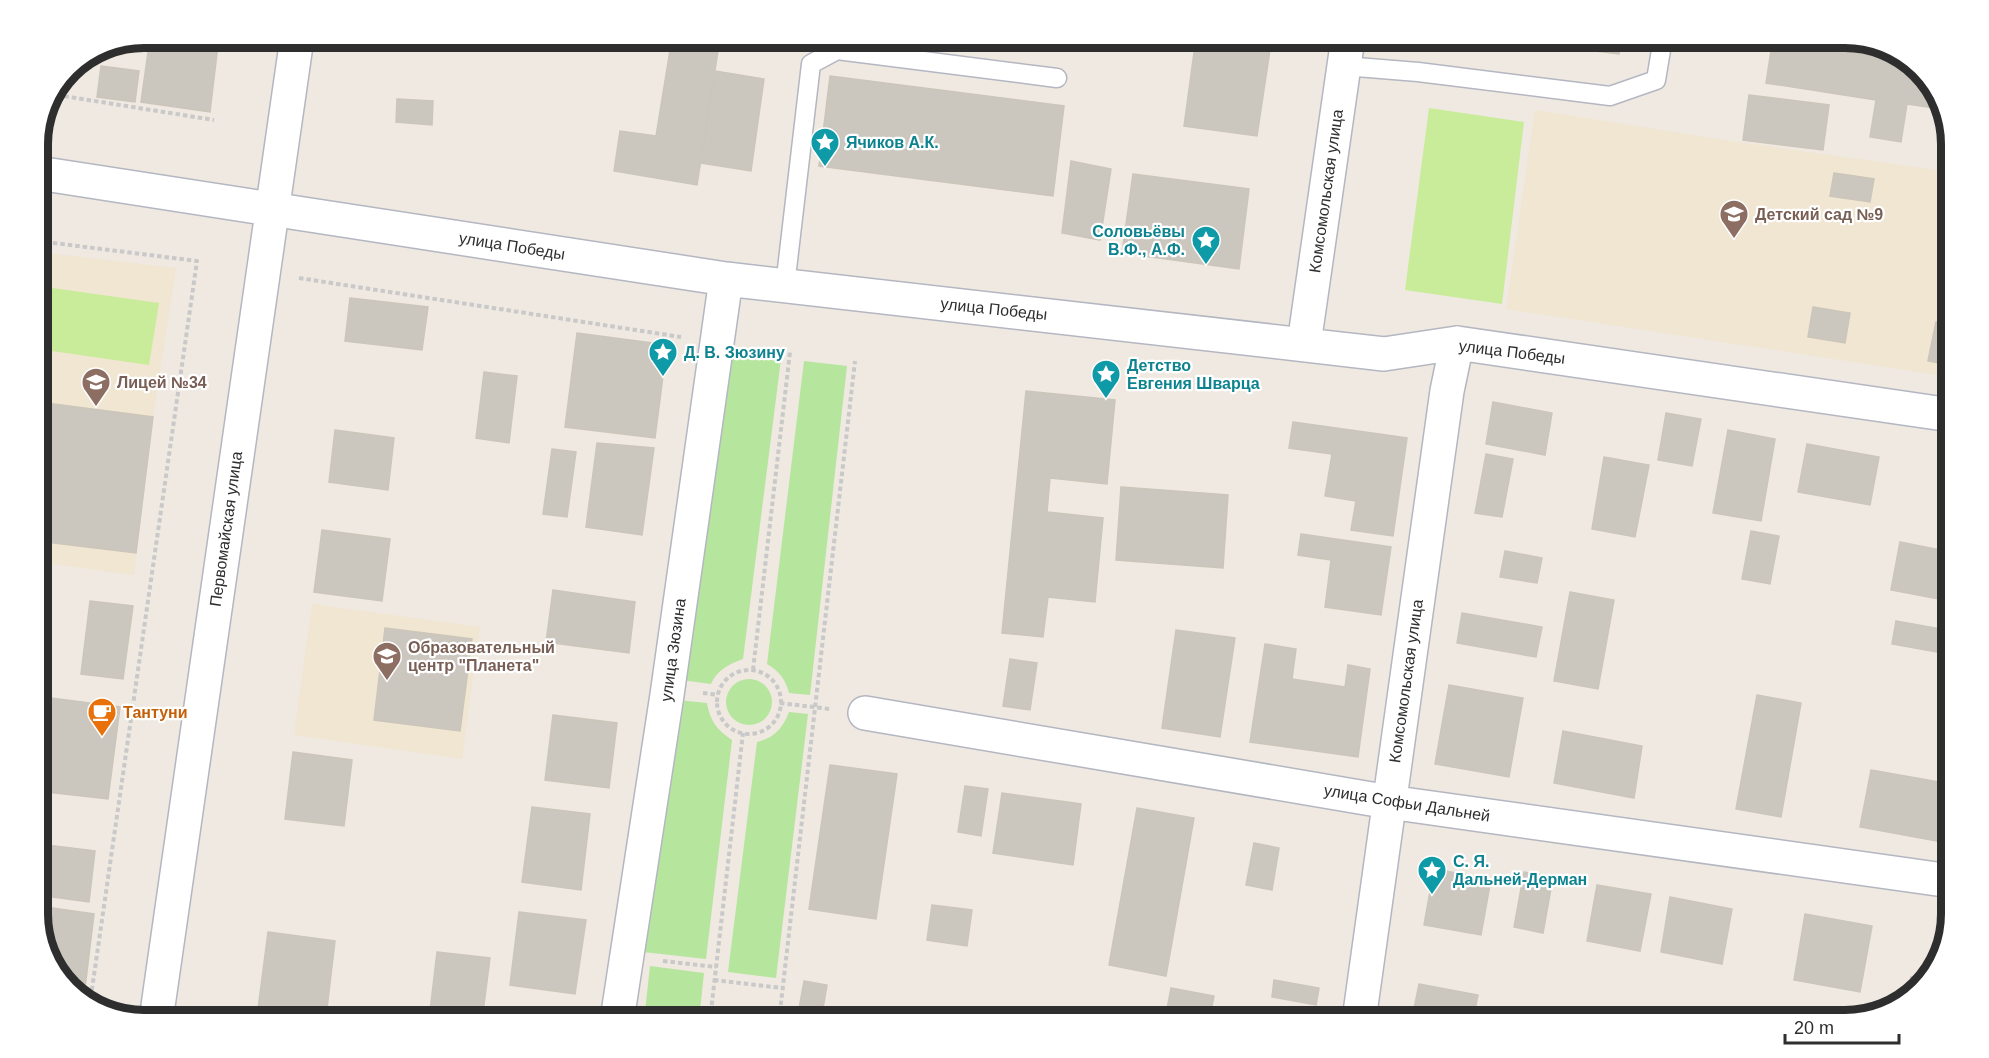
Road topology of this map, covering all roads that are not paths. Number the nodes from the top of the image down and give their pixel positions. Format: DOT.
graph roads {
  1 [pos="295,48"];
  2 [pos="1661,48"];
  3 [pos="1346,52"];
  4 [pos="1057,78"];
  5 [pos="48,175"];
  6 [pos="271,209"];
  7 [pos="726,279"];
  8 [pos="785,286"];
  9 [pos="1457,343"];
  10 [pos="1304,344"];
  11 [pos="1941,414"];
  12 [pos="865,713"];
  13 [pos="1389,802"];
  14 [pos="1941,879"];
  15 [pos="157,1010"];
  16 [pos="619,1010"];
  17 [pos="1360,1010"];
  1 -- 6 [label="street, Первомайская улица"];
  2 -- 3 [label="lane"];
  3 -- 10 [label="street, Комсомольская улица"];
  4 -- 8 [label="lane"];
  5 -- 6 [label="street, улица Победы"];
  6 -- 7 [label="street, улица Победы"];
  6 -- 15 [label="street, Первомайская улица"];
  7 -- 8 [label="street, улица Победы"];
  7 -- 16 [label="street, улица Зюзина"];
  8 -- 10 [label="street, улица Победы"];
  9 -- 10 [label="street, улица Победы"];
  9 -- 11 [label="street, улица Победы"];
  9 -- 13 [label="street, Комсомольская улица"];
  12 -- 13 [label="street, улица Софьи Дальней"];
  13 -- 14 [label="street, улица Софьи Дальней"];
  13 -- 17 [label="street, Комсомольская улица"];
}
